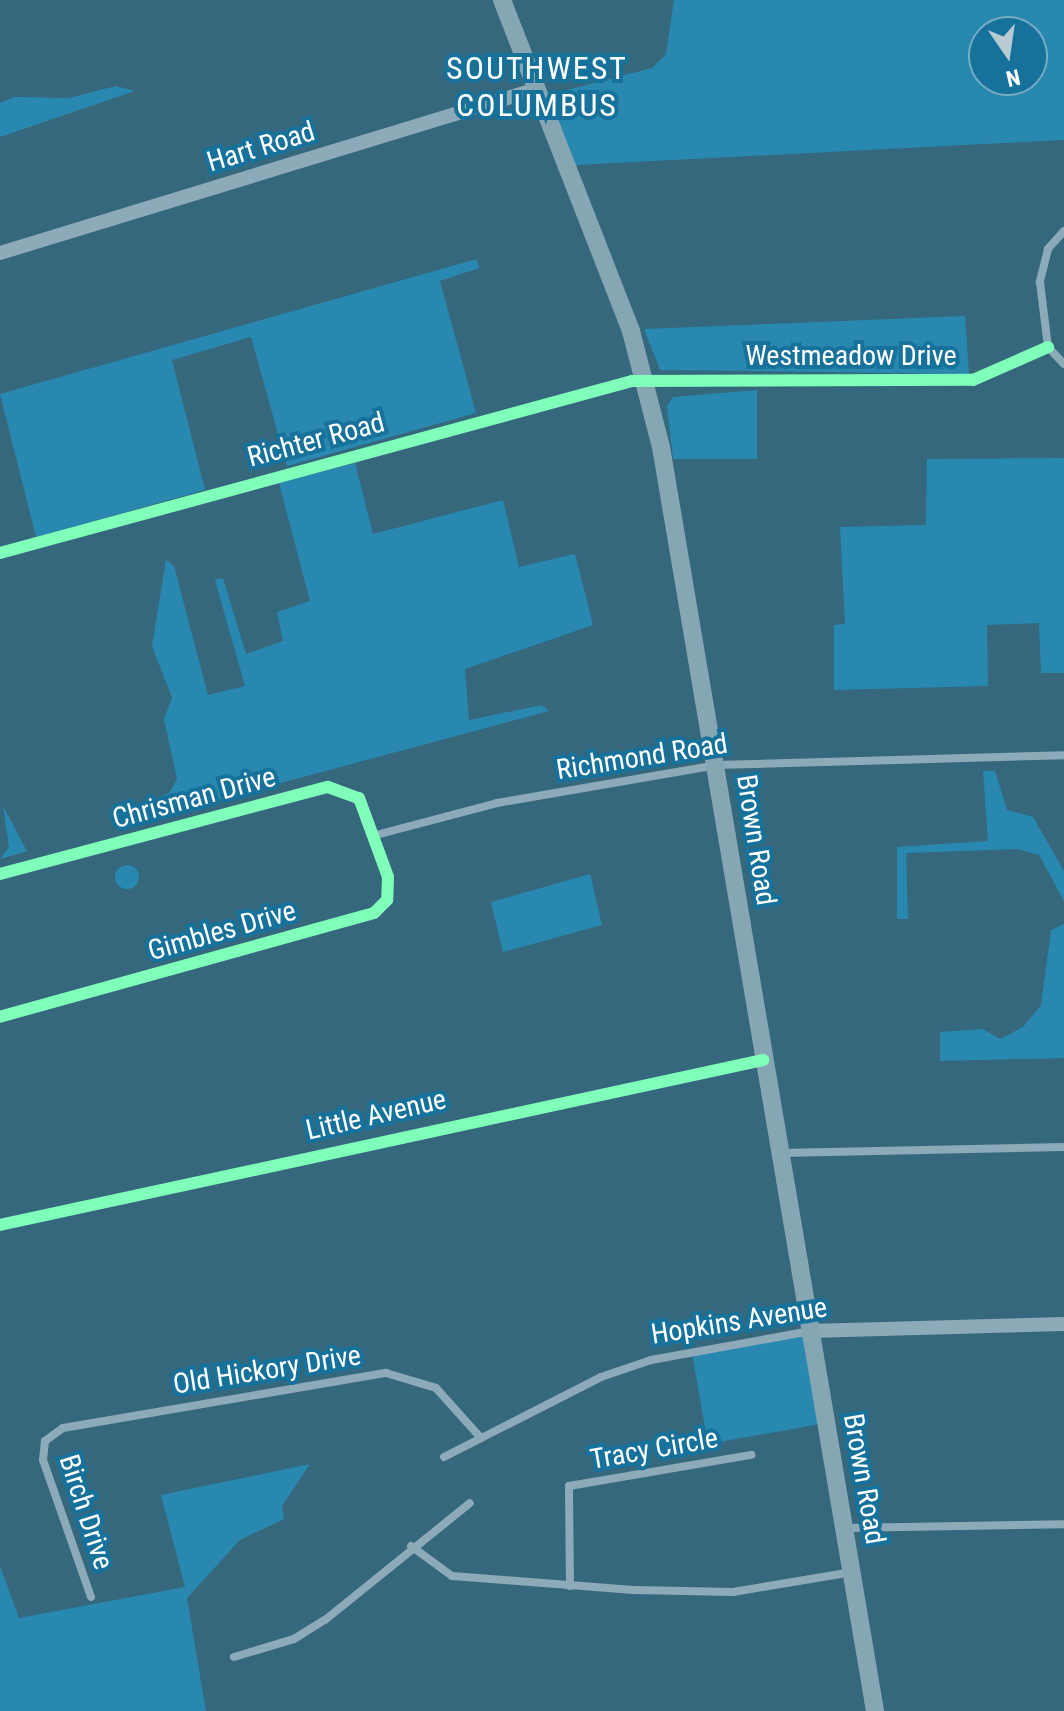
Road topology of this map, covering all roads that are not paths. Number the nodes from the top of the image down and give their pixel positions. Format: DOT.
graph roads {
  1 [pos="502,0"];
  2 [pos="537,89"];
  3 [pos="1061,233"];
  4 [pos="0,253"];
  5 [pos="1048,347"];
  6 [pos="1064,364"];
  7 [pos="646,380"];
  8 [pos="0,553"];
  9 [pos="1064,755"];
  10 [pos="716,765"];
  11 [pos="376,835"];
  12 [pos="0,874"];
  13 [pos="0,1017"];
  14 [pos="763,1060"];
  15 [pos="1064,1147"];
  16 [pos="781,1153"];
  17 [pos="0,1225"];
  18 [pos="1064,1324"];
  19 [pos="810,1331"];
  20 [pos="479,1436"];
  21 [pos="45,1441"];
  22 [pos="751,1455"];
  23 [pos="444,1457"];
  24 [pos="470,1503"];
  25 [pos="1064,1524"];
  26 [pos="844,1528"];
  27 [pos="411,1546"];
  28 [pos="852,1572"];
  29 [pos="570,1586"];
  30 [pos="91,1597"];
  31 [pos="234,1657"];
  32 [pos="875,1711"];
  1 -- 2 [label="main road, Brown Road"];
  2 -- 4 [label="street, Hart Road"];
  2 -- 7 [label="main road, Brown Road"];
  3 -- 5 [label="street"];
  5 -- 6 [label="street"];
  5 -- 7 [label="street, Westmeadow Drive"];
  7 -- 8 [label="street, Richter Road"];
  7 -- 10 [label="main road, Brown Road"];
  9 -- 10 [label="street, Richmond Road"];
  10 -- 11 [label="street, Richmond Road"];
  10 -- 14 [label="main road, Brown Road"];
  11 -- 12 [label="street, Chrisman Drive"];
  11 -- 13 [label="street, Gimbles Drive"];
  14 -- 16 [label="main road, Brown Road"];
  14 -- 17 [label="street, Little Avenue"];
  15 -- 16 [label="street"];
  16 -- 19 [label="main road, Brown Road"];
  18 -- 19 [label="street, Hopkins Avenue"];
  19 -- 20 [label="street, Hopkins Avenue"];
  19 -- 26 [label="main road, Brown Road"];
  20 -- 21 [label="street, Old Hickory Drive"];
  20 -- 23 [label="street, Hopkins Avenue"];
  21 -- 30 [label="street, Birch Drive"];
  22 -- 29 [label="street, Tracy Circle"];
  24 -- 27 [label="street"];
  25 -- 26 [label="street"];
  26 -- 28 [label="main road, Brown Road"];
  27 -- 29 [label="street"];
  27 -- 31 [label="street"];
  28 -- 29 [label="street"];
  28 -- 32 [label="main road, Brown Road"];
}
